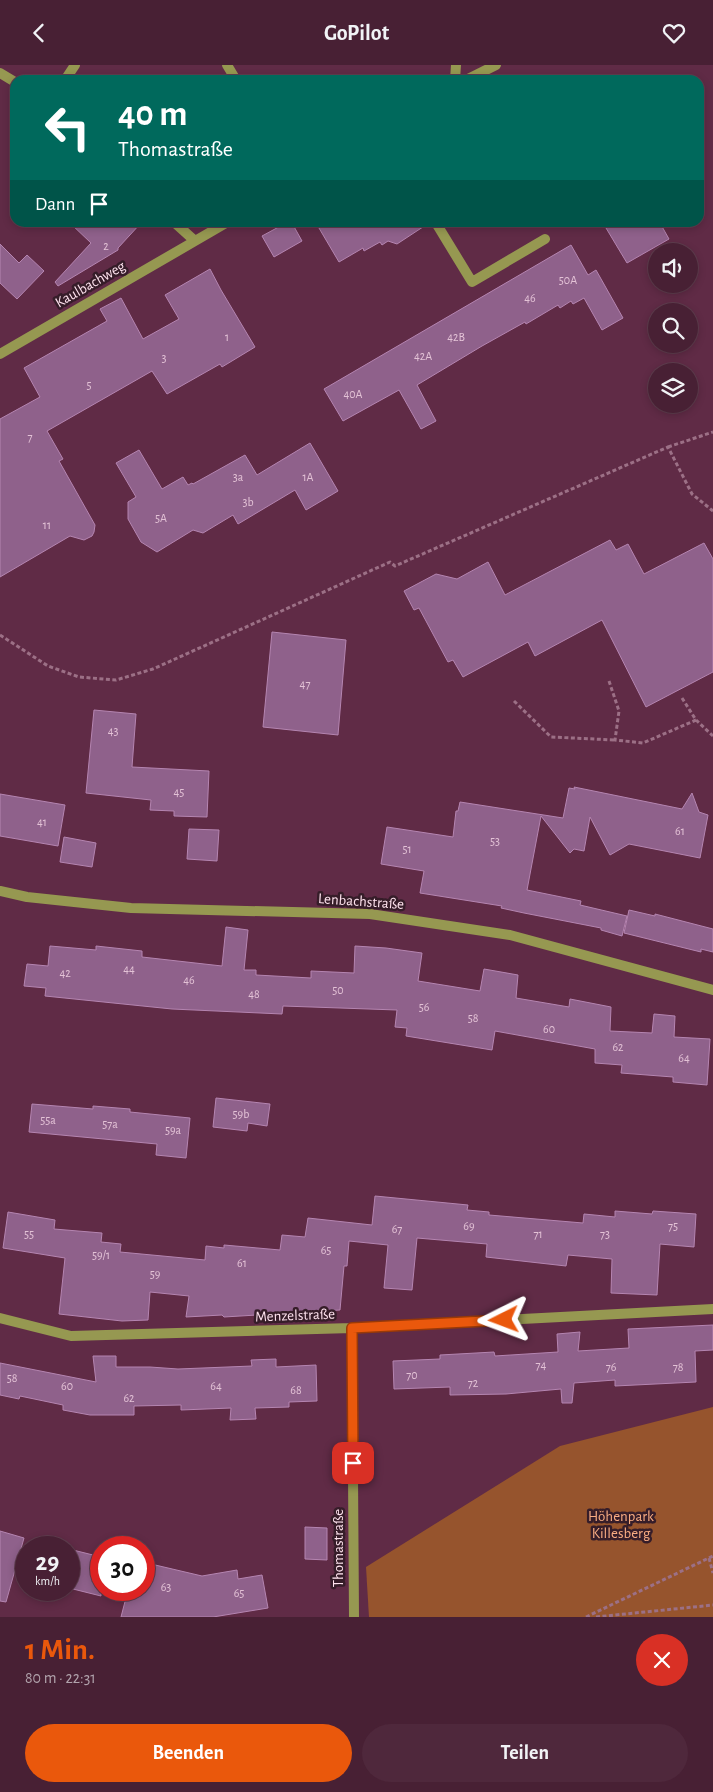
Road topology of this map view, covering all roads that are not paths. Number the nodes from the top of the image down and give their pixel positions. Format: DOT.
graph roads {
  1 [pos="496,65"];
  2 [pos="476,75"];
  3 [pos="179,227"];
  4 [pos="219,227"];
  5 [pos="438,227"];
  6 [pos="545,239"];
  7 [pos="195,241"];
  8 [pos="0,354"];
  9 [pos="0,891"];
  10 [pos="713,990"];
  11 [pos="713,1309"];
  12 [pos="0,1318"];
  13 [pos="352,1328"];
  14 [pos="354,1617"];
  1 -- 2 [label="street"];
  3 -- 7 [label="street"];
  4 -- 7 [label="street, Kaulbachweg"];
  5 -- 6 [label="street"];
  7 -- 8 [label="street, Kaulbachweg"];
  9 -- 10 [label="street, Lenbachstraße"];
  11 -- 13 [label="street, Menzelstraße"];
  12 -- 13 [label="street, Menzelstraße"];
  13 -- 14 [label="street, Thomastraße"];
}
